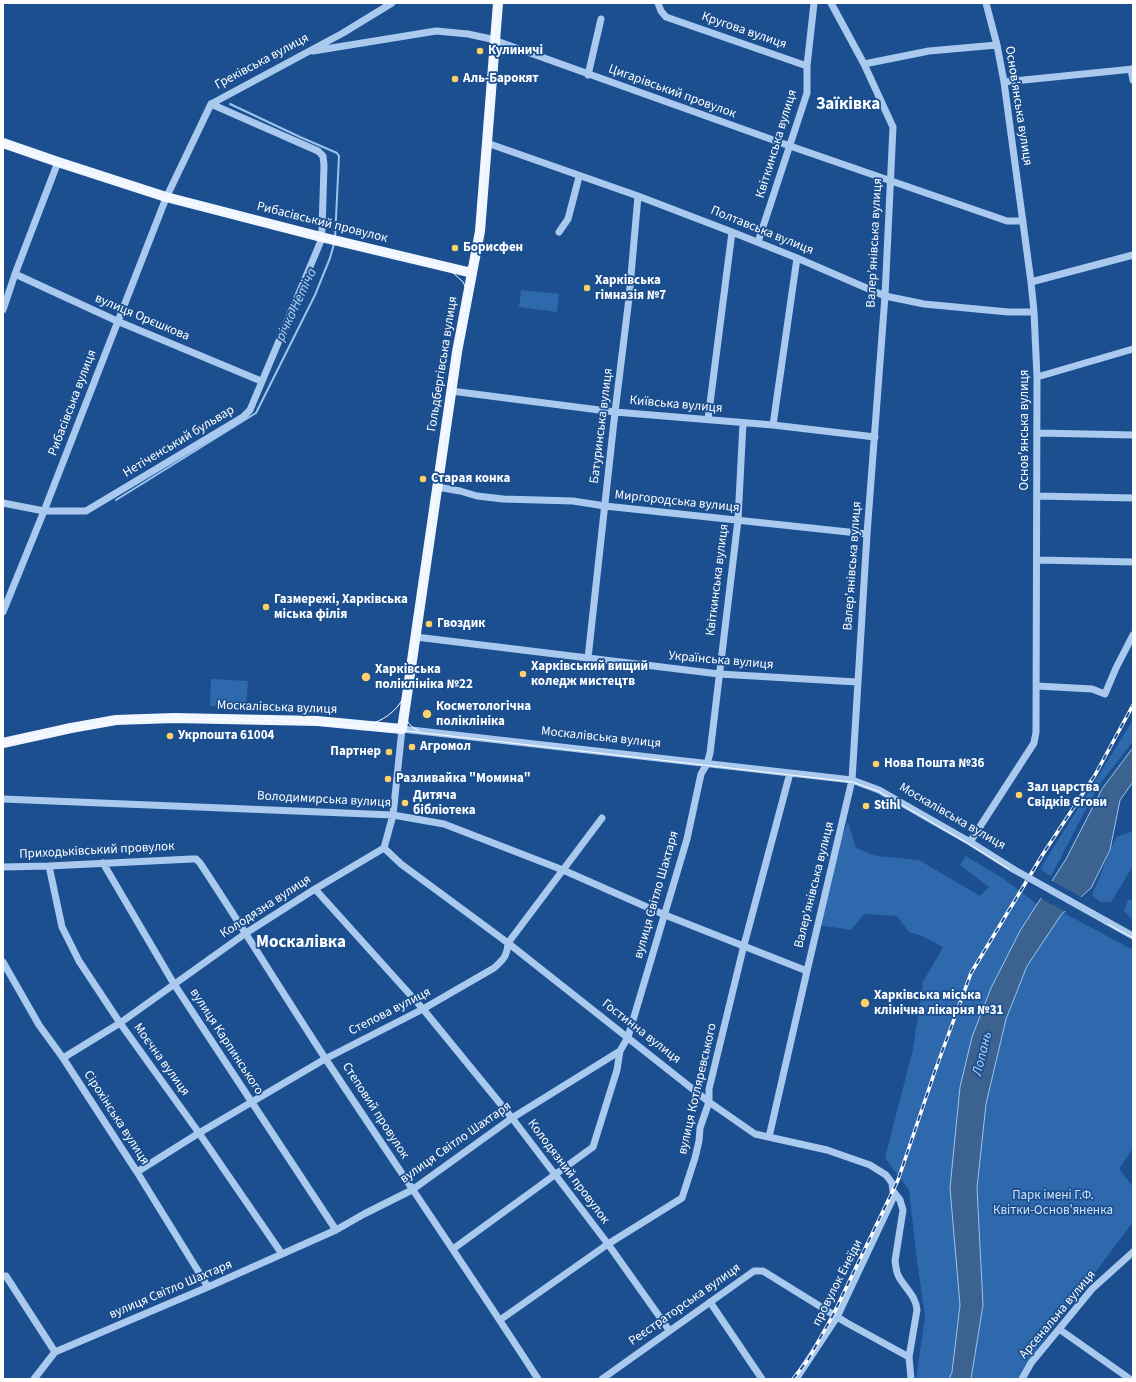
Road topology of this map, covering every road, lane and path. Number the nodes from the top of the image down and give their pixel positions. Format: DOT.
graph roads {
  1 [pos="392,3"];
  2 [pos="498,3"];
  3 [pos="658,3"];
  4 [pos="832,3"];
  5 [pos="986,3"];
  6 [pos="813,4"];
  7 [pos="601,20"];
  8 [pos="495,40"];
  9 [pos="997,45"];
  10 [pos="307,52"];
  11 [pos="864,64"];
  12 [pos="807,66"];
  13 [pos="1132,69"];
  14 [pos="588,75"];
  15 [pos="1133,80"];
  16 [pos="1004,82"];
  17 [pos="211,104"];
  18 [pos="3,143"];
  19 [pos="487,144"];
  20 [pos="790,146"];
  21 [pos="58,162"];
  22 [pos="579,177"];
  23 [pos="890,181"];
  24 [pos="638,196"];
  25 [pos="165,200"];
  26 [pos="1023,221"];
  27 [pos="559,232"];
  28 [pos="732,232"];
  29 [pos="321,237"];
  30 [pos="758,242"];
  31 [pos="1133,255"];
  32 [pos="797,258"];
  33 [pos="472,273"];
  34 [pos="15,274"];
  35 [pos="1031,282"];
  36 [pos="885,296"];
  37 [pos="3,310"];
  38 [pos="1034,312"];
  39 [pos="117,321"];
  40 [pos="1133,349"];
  41 [pos="1038,377"];
  42 [pos="261,381"];
  43 [pos="451,391"];
  44 [pos="615,412"];
  45 [pos="708,420"];
  46 [pos="743,424"];
  47 [pos="773,425"];
  48 [pos="1037,433"];
  49 [pos="1133,435"];
  50 [pos="875,437"];
  51 [pos="437,488"];
  52 [pos="1037,496"];
  53 [pos="1133,498"];
  54 [pos="3,503"];
  55 [pos="605,506"];
  56 [pos="44,511"];
  57 [pos="738,520"];
  58 [pos="868,534"];
  59 [pos="1037,560"];
  60 [pos="1133,562"];
  61 [pos="3,612"];
  62 [pos="1133,635"];
  63 [pos="416,637"];
  64 [pos="588,658"];
  65 [pos="719,674"];
  66 [pos="858,682"];
  67 [pos="1037,686"];
  68 [pos="402,728"];
  69 [pos="3,743"];
  70 [pos="707,763"];
  71 [pos="790,773"];
  72 [pos="852,780"];
  73 [pos="3,799"];
  74 [pos="393,815"];
  75 [pos="602,818"];
  76 [pos="970,842"];
  77 [pos="384,848"];
  78 [pos="192,859"];
  79 [pos="103,863"];
  80 [pos="49,866"];
  81 [pos="3,867"];
  82 [pos="563,870"];
  83 [pos="315,889"];
  84 [pos="665,915"];
  85 [pos="246,933"];
  86 [pos="1133,936"];
  87 [pos="508,943"];
  88 [pos="744,945"];
  89 [pos="3,962"];
  90 [pos="807,971"];
  91 [pos="174,984"];
  92 [pos="423,1009"];
  93 [pos="120,1023"];
  94 [pos="628,1037"];
  95 [pos="620,1051"];
  96 [pos="63,1058"];
  97 [pos="325,1059"];
  98 [pos="252,1102"];
  99 [pos="709,1102"];
  100 [pos="512,1118"];
  101 [pos="199,1133"];
  102 [pos="769,1137"];
  103 [pos="137,1172"];
  104 [pos="556,1174"];
  105 [pos="412,1190"];
  106 [pos="896,1195"];
  107 [pos="336,1230"];
  108 [pos="608,1244"];
  109 [pos="453,1249"];
  110 [pos="1133,1252"];
  111 [pos="282,1254"];
  112 [pos="6,1276"];
  113 [pos="208,1287"];
  114 [pos="710,1302"];
  115 [pos="837,1317"];
  116 [pos="500,1320"];
  117 [pos="669,1330"];
  118 [pos="1059,1330"];
  119 [pos="55,1352"];
  120 [pos="909,1357"];
  121 [pos="34,1379"];
  122 [pos="538,1379"];
  123 [pos="602,1379"];
  124 [pos="762,1379"];
  125 [pos="796,1379"];
  126 [pos="911,1379"];
  127 [pos="1022,1379"];
  128 [pos="1130,1379"];
  1 -- 10 [label="street, Греківська вулиця"];
  2 -- 8 [label="main road, Гольдбергівська вулиця"];
  3 -- 12 [label="street, Кругова вулиця"];
  4 -- 11 [label="street, Валер’янівська вулиця"];
  5 -- 9 [label="street, Основ’янська вулиця"];
  6 -- 12 [label="street, Квіткинська вулиця"];
  7 -- 14 [label="street"];
  8 -- 10 [label="street, Цигарівський провулок"];
  8 -- 14 [label="street, Цигарівський провулок"];
  8 -- 19 [label="main road, Гольдбергівська вулиця"];
  9 -- 11 [label="street"];
  9 -- 16 [label="street, Основ’янська вулиця"];
  10 -- 17 [label="street, Греківська вулиця"];
  11 -- 23 [label="street, Валер’янівська вулиця"];
  12 -- 20 [label="street, Квіткинська вулиця"];
  13 -- 15 [label="street"];
  13 -- 16 [label="street"];
  14 -- 20 [label="street, Цигарівський провулок"];
  16 -- 26 [label="street, Основ’янська вулиця"];
  17 -- 25 [label="street, Греківська вулиця"];
  17 -- 29 [label="street, Нетіченський бульвар"];
  18 -- 21 [label="main road"];
  19 -- 22 [label="street, Полтавська вулиця"];
  19 -- 33 [label="main road, Гольдбергівська вулиця"];
  20 -- 23 [label="street, Цигарівський провулок"];
  20 -- 30 [label="street, Квіткинська вулиця"];
  21 -- 25 [label="main road"];
  21 -- 34 [label="street"];
  22 -- 24 [label="street, Полтавська вулиця"];
  22 -- 27 [label="street"];
  23 -- 26 [label="street, Цигарівський провулок"];
  23 -- 36 [label="street, Валер’янівська вулиця"];
  24 -- 28 [label="street, Полтавська вулиця"];
  24 -- 44 [label="street, Батуринська вулиця"];
  25 -- 29 [label="main road, Рибасівський провулок"];
  25 -- 39 [label="street, Рибасівська вулиця"];
  26 -- 35 [label="street, Основ’янська вулиця"];
  28 -- 30 [label="street, Полтавська вулиця"];
  28 -- 45 [label="street"];
  29 -- 33 [label="main road, Рибасівський провулок"];
  29 -- 42 [label="street, Нетіченський бульвар"];
  30 -- 32 [label="street, Полтавська вулиця"];
  31 -- 35 [label="street"];
  32 -- 36 [label="street, Полтавська вулиця"];
  32 -- 47 [label="street"];
  33 -- 43 [label="main road, Гольдбергівська вулиця"];
  34 -- 37 [label="street"];
  34 -- 39 [label="street, вулиця Орєшкова"];
  35 -- 38 [label="street, Основ’янська вулиця"];
  36 -- 38 [label="street, Полтавська вулиця"];
  36 -- 50 [label="street, Валер’янівська вулиця"];
  38 -- 41 [label="street, Основ’янська вулиця"];
  39 -- 42 [label="street, вулиця Орєшкова"];
  39 -- 56 [label="street, Рибасівська вулиця"];
  40 -- 41 [label="street"];
  41 -- 48 [label="street, Основ’янська вулиця"];
  42 -- 56 [label="street, Нетіченський бульвар"];
  43 -- 44 [label="street, Київська вулиця"];
  43 -- 51 [label="main road, Гольдбергівська вулиця"];
  44 -- 45 [label="street, Київська вулиця"];
  44 -- 55 [label="street, Батуринська вулиця"];
  45 -- 46 [label="street, Київська вулиця"];
  46 -- 47 [label="street, Київська вулиця"];
  46 -- 57 [label="street, Квіткинська вулиця"];
  47 -- 50 [label="street, Київська вулиця"];
  48 -- 49 [label="street"];
  48 -- 52 [label="street, Основ’янська вулиця"];
  50 -- 58 [label="street, Валер’янівська вулиця"];
  51 -- 55 [label="street, Миргородська вулиця"];
  51 -- 63 [label="main road, Гольдбергівська вулиця"];
  52 -- 53 [label="street"];
  52 -- 59 [label="street, Основ’янська вулиця"];
  54 -- 56 [label="street, Нетіченський бульвар"];
  55 -- 57 [label="street, Миргородська вулиця"];
  55 -- 64 [label="street, Батуринська вулиця"];
  56 -- 61 [label="street, Рибасівська вулиця"];
  57 -- 58 [label="street, Миргородська вулиця"];
  57 -- 65 [label="street, Квіткинська вулиця"];
  58 -- 66 [label="street, Валер’янівська вулиця"];
  59 -- 60 [label="street"];
  59 -- 67 [label="street, Основ’янська вулиця"];
  62 -- 67 [label="street"];
  63 -- 64 [label="street, Українська вулиця"];
  63 -- 68 [label="main road, Гольдбергівська вулиця"];
  64 -- 65 [label="street, Українська вулиця"];
  65 -- 66 [label="street, Українська вулиця"];
  65 -- 70 [label="street, Квіткинська вулиця"];
  66 -- 72 [label="street, Валер’янівська вулиця"];
  67 -- 76 [label="street, Основ’янська вулиця"];
  68 -- 69 [label="main road, Москалівська вулиця"];
  68 -- 70 [label="street, Москалівська вулиця"];
  68 -- 74 [label="street"];
  70 -- 71 [label="street, Москалівська вулиця"];
  70 -- 84 [label="street, вулиця Світло Шахтаря"];
  71 -- 72 [label="street, Москалівська вулиця"];
  71 -- 88 [label="street, вулиця Котляревського"];
  72 -- 76 [label="street, Москалівська вулиця"];
  72 -- 90 [label="street, Валер’янівська вулиця"];
  73 -- 74 [label="street, Володимирська вулиця"];
  74 -- 77 [label="street"];
  74 -- 82 [label="street, Володимирська вулиця"];
  75 -- 82 [label="street, Степова вулиця"];
  76 -- 86 [label="street, Москалівська вулиця, bridge"];
  77 -- 83 [label="street, Колодязна вулиця"];
  77 -- 87 [label="street, Гостинна вулиця"];
  78 -- 79 [label="street, Приходьківський провулок"];
  78 -- 85 [label="street, Степовий провулок"];
  79 -- 80 [label="street, Приходьківський провулок"];
  79 -- 91 [label="street, вулиця Карпинського"];
  80 -- 81 [label="street, Приходьківський провулок"];
  80 -- 93 [label="street, Моєчна вулиця"];
  82 -- 84 [label="street, Володимирська вулиця"];
  82 -- 87 [label="street, Степова вулиця"];
  83 -- 85 [label="street, Колодязна вулиця"];
  83 -- 92 [label="street, Колодязний провулок"];
  84 -- 88 [label="street, Володимирська вулиця"];
  84 -- 94 [label="street, вулиця Світло Шахтаря"];
  85 -- 91 [label="street, Колодязна вулиця"];
  85 -- 97 [label="street, Степовий провулок"];
  87 -- 92 [label="street, Степова вулиця"];
  87 -- 94 [label="street, Гостинна вулиця"];
  88 -- 90 [label="street, Володимирська вулиця"];
  88 -- 99 [label="street, вулиця Котляревського"];
  89 -- 96 [label="street, Сірохінська вулиця"];
  90 -- 102 [label="street, Валер’янівська вулиця"];
  91 -- 93 [label="street, Колодязна вулиця"];
  91 -- 98 [label="street, вулиця Карпинського"];
  92 -- 97 [label="street, Степова вулиця"];
  92 -- 100 [label="street, Колодязний провулок"];
  93 -- 96 [label="street, Колодязна вулиця"];
  93 -- 101 [label="street, Моєчна вулиця"];
  94 -- 95 [label="street, вулиця Світло Шахтаря"];
  94 -- 99 [label="street, Гостинна вулиця"];
  95 -- 100 [label="street, вулиця Світло Шахтаря"];
  95 -- 104 [label="street"];
  96 -- 103 [label="street, Сірохінська вулиця"];
  97 -- 98 [label="street, Степова вулиця"];
  97 -- 105 [label="street, Степовий провулок"];
  98 -- 101 [label="street, Степова вулиця"];
  98 -- 107 [label="street, вулиця Карпинського"];
  99 -- 102 [label="street, Гостинна вулиця"];
  99 -- 108 [label="street, вулиця Котляревського"];
  100 -- 104 [label="street, Колодязний провулок"];
  100 -- 105 [label="street, вулиця Світло Шахтаря"];
  101 -- 103 [label="street, Степова вулиця"];
  101 -- 111 [label="street, Моєчна вулиця"];
  102 -- 106 [label="street, Гостинна вулиця"];
  103 -- 113 [label="street, Сірохінська вулиця"];
  104 -- 108 [label="street, Колодязний провулок"];
  104 -- 109 [label="street"];
  105 -- 107 [label="street, вулиця Світло Шахтаря"];
  105 -- 109 [label="street, Степовий провулок"];
  106 -- 115 [label="street, провулок Енеїди"];
  106 -- 120 [label="street, Гостинна вулиця"];
  107 -- 111 [label="street, вулиця Світло Шахтаря"];
  108 -- 116 [label="street, вулиця Котляревського"];
  108 -- 117 [label="street, Колодязний провулок"];
  109 -- 116 [label="street, Степовий провулок"];
  110 -- 118 [label="street, Арсенальна вулиця"];
  111 -- 113 [label="street, вулиця Світло Шахтаря"];
  112 -- 119 [label="street"];
  113 -- 119 [label="street, вулиця Світло Шахтаря"];
  114 -- 115 [label="street, Реєстраторська вулиця"];
  114 -- 117 [label="street, Реєстраторська вулиця"];
  114 -- 124 [label="street"];
  115 -- 120 [label="street, Реєстраторська вулиця"];
  115 -- 125 [label="street, провулок Енеїди"];
  116 -- 122 [label="street, Степовий провулок"];
  117 -- 123 [label="street, Реєстраторська вулиця"];
  118 -- 127 [label="street, Арсенальна вулиця"];
  118 -- 128 [label="street"];
  119 -- 121 [label="street, вулиця Світло Шахтаря"];
  120 -- 126 [label="street, Гостинна вулиця"];
}
